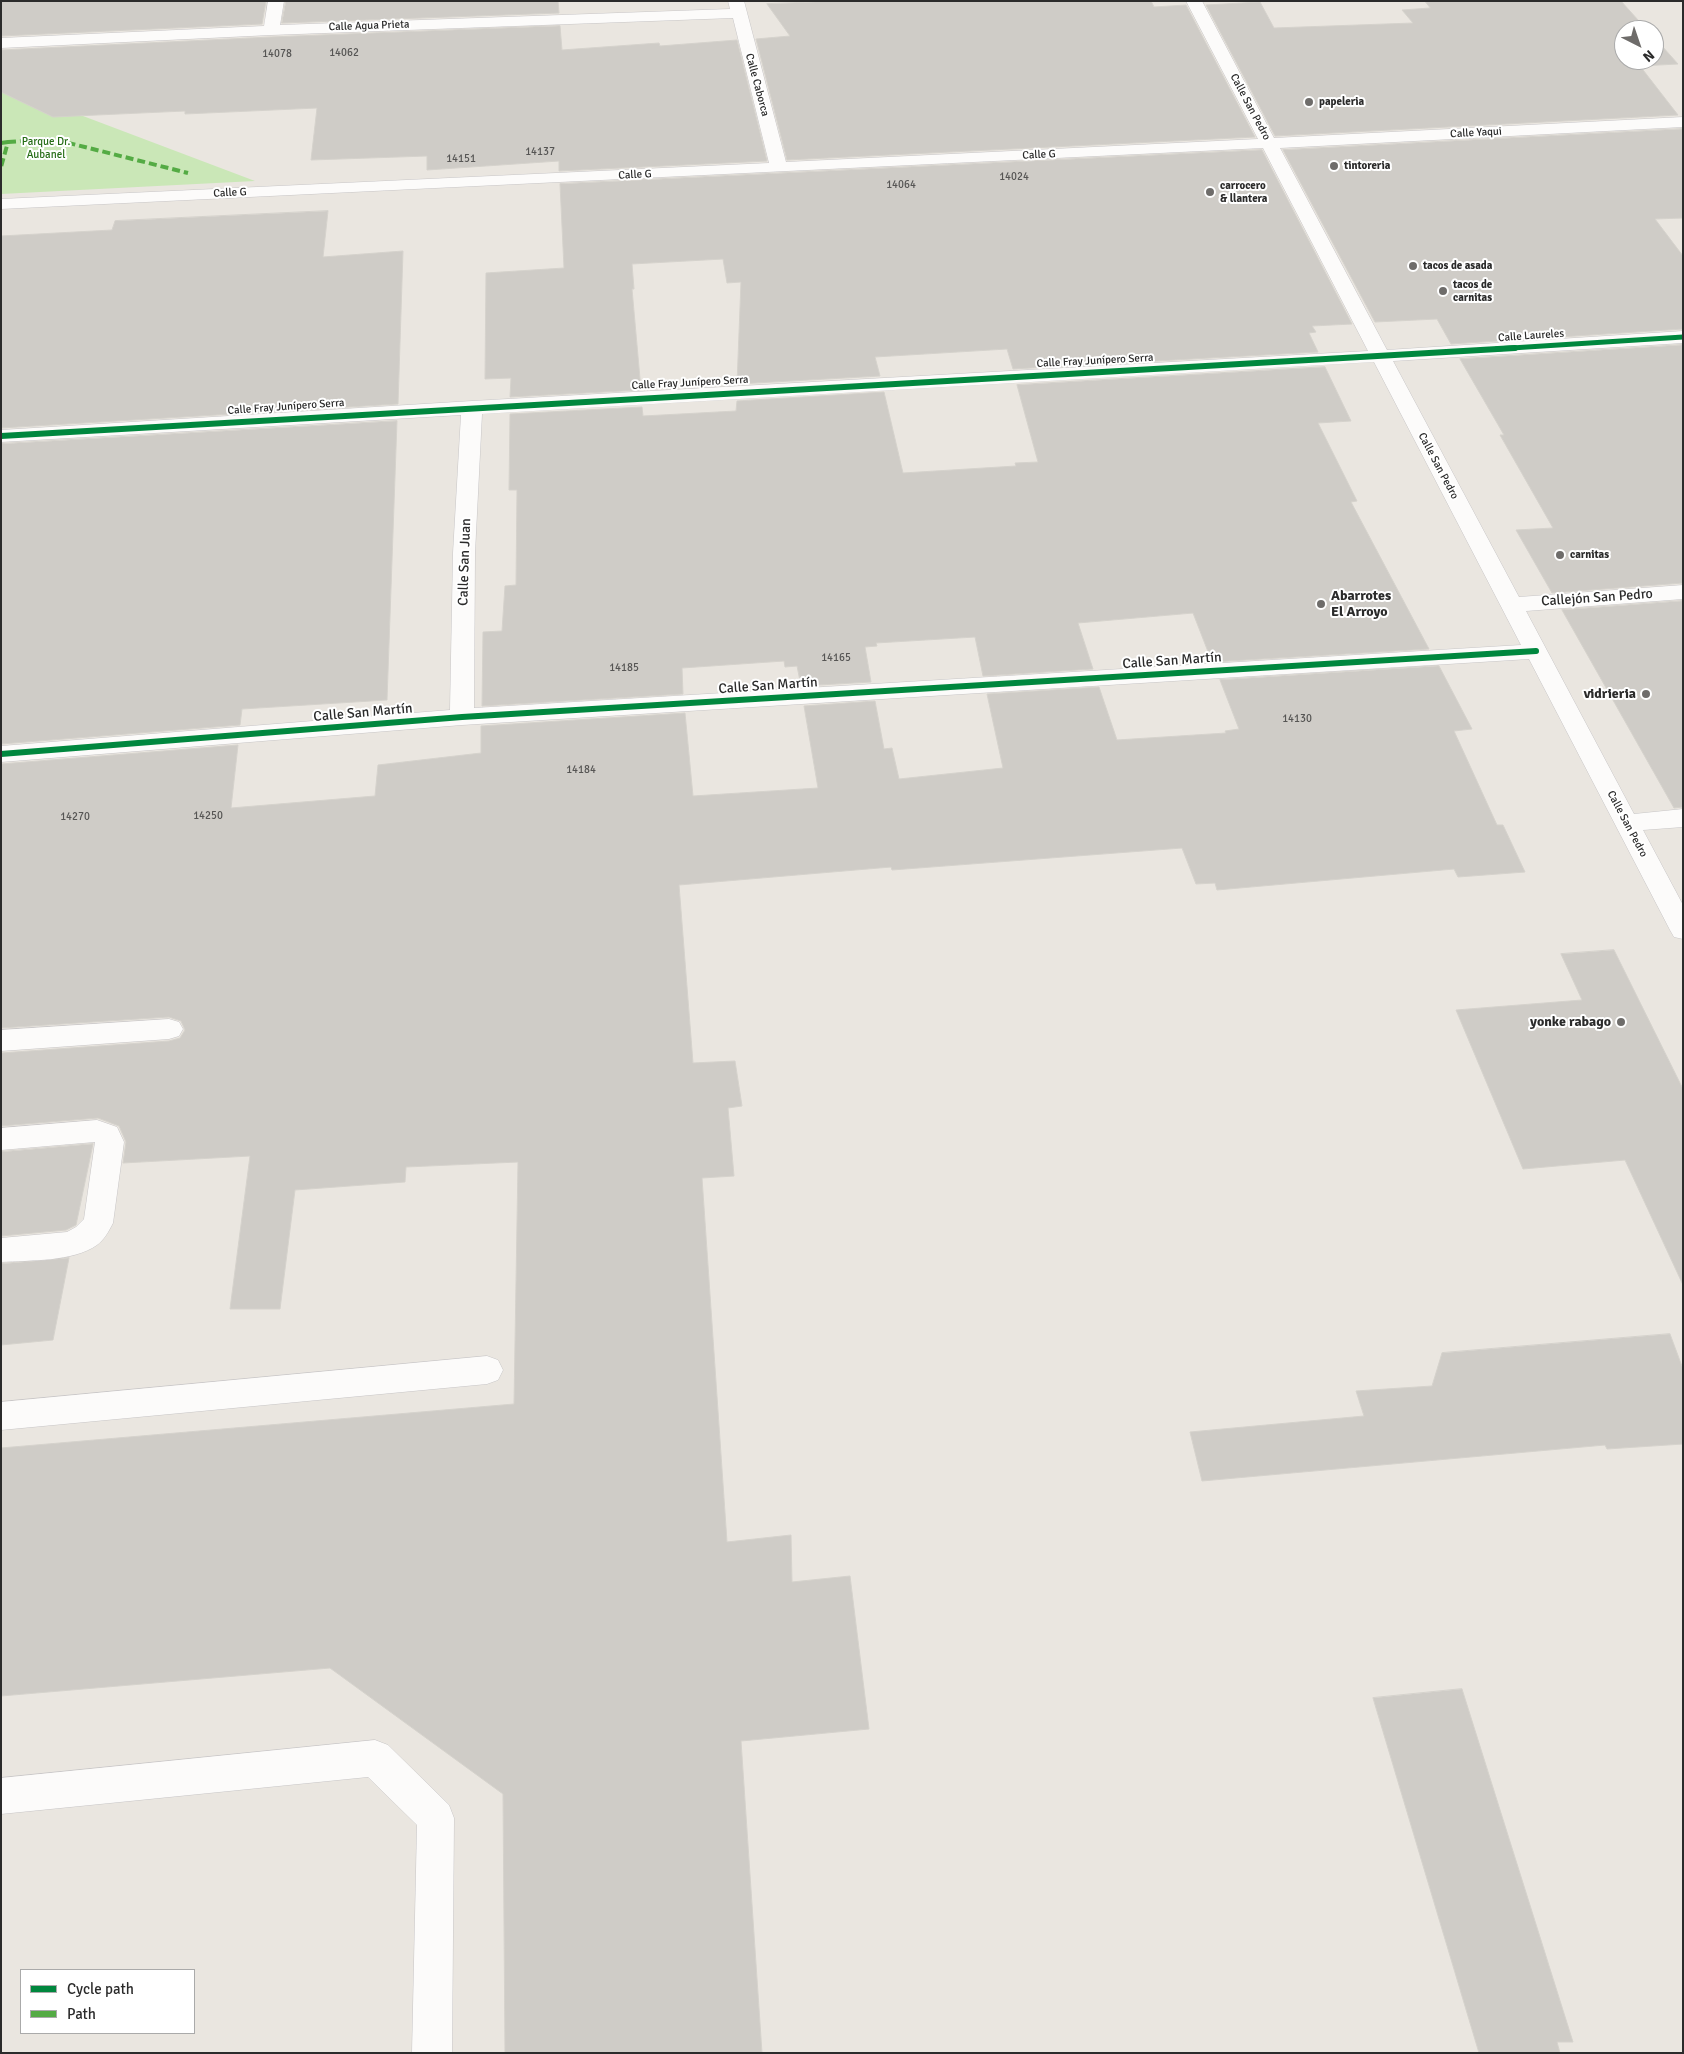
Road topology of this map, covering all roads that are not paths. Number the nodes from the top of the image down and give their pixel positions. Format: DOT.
graph roads {
  1 [pos="276,1"];
  2 [pos="1194,1"];
  3 [pos="737,7"];
  4 [pos="271,30"];
  5 [pos="1,44"];
  6 [pos="1683,122"];
  7 [pos="1268,143"];
  8 [pos="779,168"];
  9 [pos="1,204"];
  10 [pos="1683,337"];
  11 [pos="1381,357"];
  12 [pos="472,406"];
  13 [pos="1,436"];
  14 [pos="1683,592"];
  15 [pos="1511,605"];
  16 [pos="1536,651"];
  17 [pos="462,717"];
  18 [pos="1,754"];
  19 [pos="1683,818"];
  20 [pos="1626,823"];
  21 [pos="1683,930"];
  22 [pos="169,1028"];
  23 [pos="1,1041"];
  24 [pos="1,1139"];
  25 [pos="1,1250"];
  26 [pos="487,1370"];
  27 [pos="1,1416"];
  28 [pos="1,1796"];
  29 [pos="432,2053"];
  1 -- 4 [label="street"];
  2 -- 7 [label="street, Calle San Pedro"];
  3 -- 4 [label="street, Calle Agua Prieta"];
  3 -- 8 [label="street, Calle Caborca"];
  4 -- 5 [label="street, Calle Agua Prieta"];
  6 -- 7 [label="street, Calle Yaqui"];
  7 -- 8 [label="street, Calle G"];
  7 -- 11 [label="street, Calle San Pedro"];
  8 -- 9 [label="street, Calle G"];
  10 -- 11 [label="street, Calle Laureles"];
  11 -- 12 [label="street, Calle Fray Junípero Serra"];
  11 -- 15 [label="street, Calle San Pedro"];
  12 -- 13 [label="street, Calle Fray Junípero Serra"];
  12 -- 17 [label="street, Calle San Juan"];
  14 -- 15 [label="street, Callejón San Pedro"];
  15 -- 16 [label="street, Calle San Pedro"];
  16 -- 17 [label="street, Calle San Martín"];
  16 -- 20 [label="street, Calle San Pedro"];
  17 -- 18 [label="street, Calle San Martín"];
  19 -- 20 [label="street"];
  20 -- 21 [label="street, Calle San Pedro"];
  22 -- 23 [label="street"];
  24 -- 25 [label="street"];
  26 -- 27 [label="street"];
  28 -- 29 [label="street"];
}
